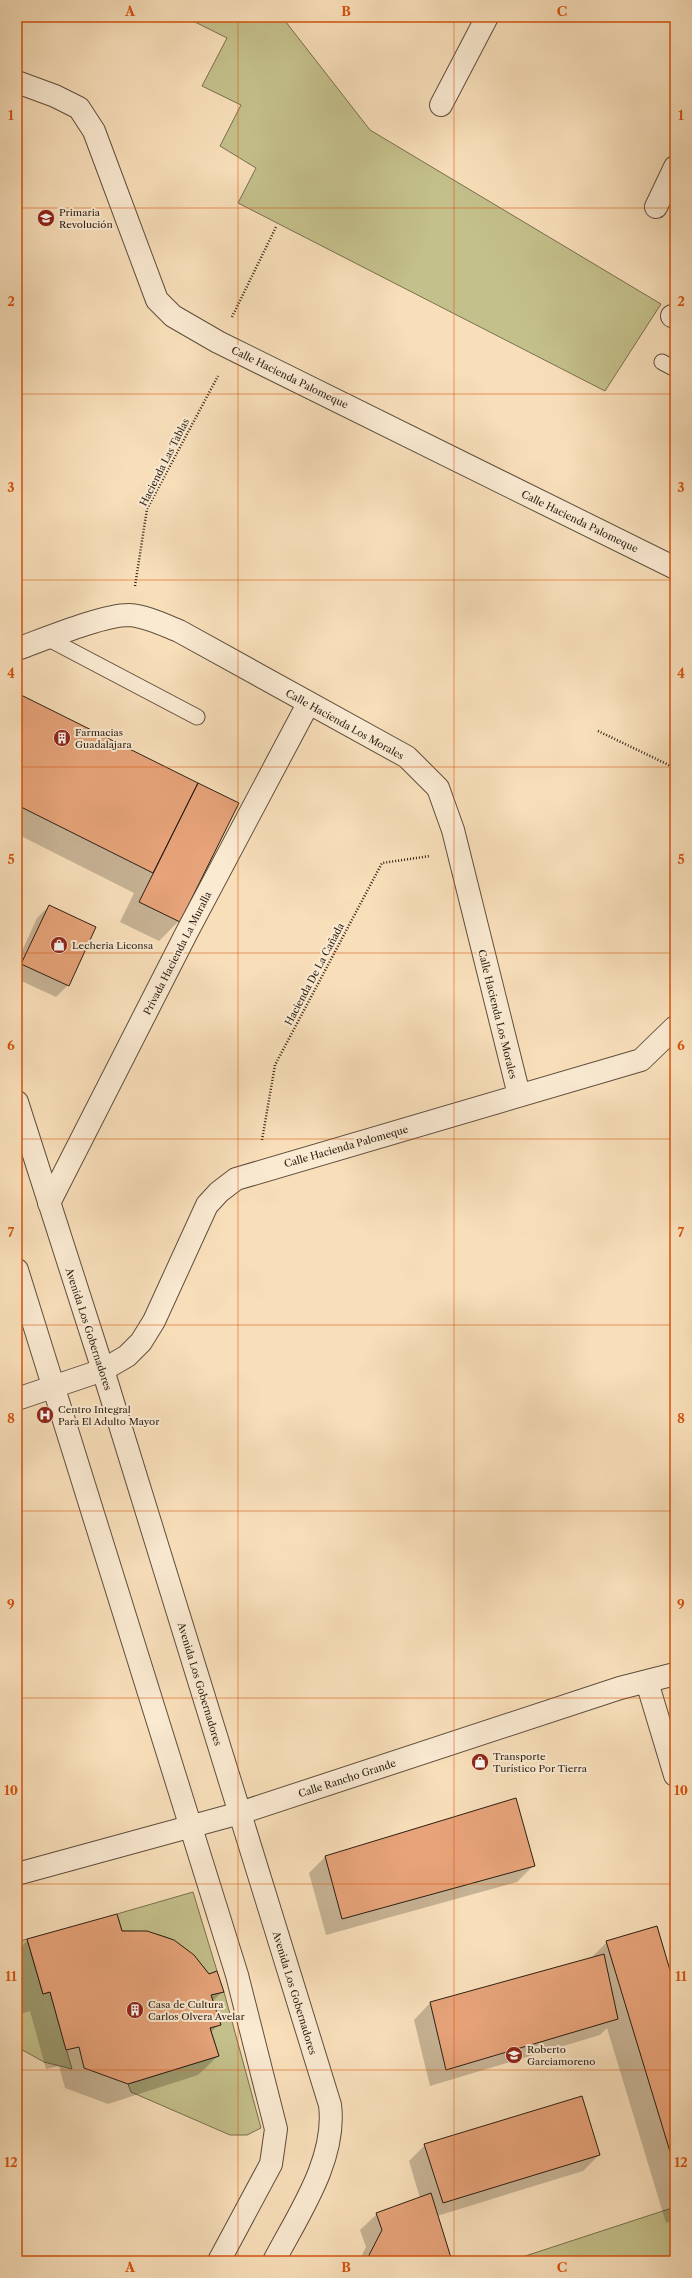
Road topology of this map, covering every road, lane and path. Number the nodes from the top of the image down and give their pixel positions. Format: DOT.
graph roads {
  1 [pos="488,17"];
  2 [pos="17,82"];
  3 [pos="441,105"];
  4 [pos="675,167"];
  5 [pos="656,207"];
  6 [pos="276,227"];
  7 [pos="225,346"];
  8 [pos="675,568"];
  9 [pos="130,615"];
  10 [pos="47,638"];
  11 [pos="17,649"];
  12 [pos="308,704"];
  13 [pos="197,717"];
  14 [pos="598,731"];
  15 [pos="675,768"];
  16 [pos="458,852"];
  17 [pos="675,1027"];
  18 [pos="519,1095"];
  19 [pos="17,1102"];
  20 [pos="256,1172"];
  21 [pos="49,1202"];
  22 [pos="17,1270"];
  23 [pos="103,1370"];
  24 [pos="54,1386"];
  25 [pos="17,1399"];
  26 [pos="675,1674"];
  27 [pos="647,1682"];
  28 [pos="675,1775"];
  29 [pos="240,1813"];
  30 [pos="190,1826"];
  31 [pos="17,1874"];
  32 [pos="219,2261"];
  33 [pos="274,2261"];
  1 -- 3 [label="street"];
  2 -- 7 [label="street, Calle Hacienda Palomeque"];
  4 -- 5 [label="street"];
  6 -- 7 [label="path, Hacienda Las Tablas"];
  7 -- 8 [label="street, Calle Hacienda Palomeque"];
  7 -- 9 [label="path, Hacienda Las Tablas"];
  9 -- 10 [label="street, Calle Hacienda Los Morales"];
  9 -- 12 [label="street, Calle Hacienda Los Morales"];
  10 -- 11 [label="street, Calle Hacienda Los Morales"];
  10 -- 13 [label="lane"];
  12 -- 16 [label="street, Calle Hacienda Los Morales"];
  12 -- 21 [label="street, Privada Hacienda La Muralla"];
  14 -- 15 [label="path"];
  16 -- 18 [label="street, Calle Hacienda Los Morales"];
  16 -- 20 [label="path, Hacienda De La Cañada"];
  17 -- 18 [label="street, Calle Hacienda Palomeque"];
  18 -- 20 [label="street, Calle Hacienda Palomeque"];
  19 -- 21 [label="street, Avenida Los Gobernadores"];
  20 -- 23 [label="street, Calle Hacienda Palomeque"];
  21 -- 23 [label="street, Avenida Los Gobernadores"];
  22 -- 24 [label="street"];
  23 -- 24 [label="street, Calle Hacienda Palomeque"];
  23 -- 29 [label="street, Avenida Los Gobernadores"];
  24 -- 25 [label="street, Calle Hacienda Palomeque"];
  24 -- 30 [label="street"];
  26 -- 27 [label="street, Calle Rancho Grande"];
  27 -- 28 [label="street"];
  27 -- 29 [label="street, Calle Rancho Grande"];
  29 -- 30 [label="street, Calle Rancho Grande"];
  29 -- 33 [label="street, Avenida Los Gobernadores"];
  30 -- 31 [label="street, Calle Rancho Grande"];
  30 -- 32 [label="street"];
}
